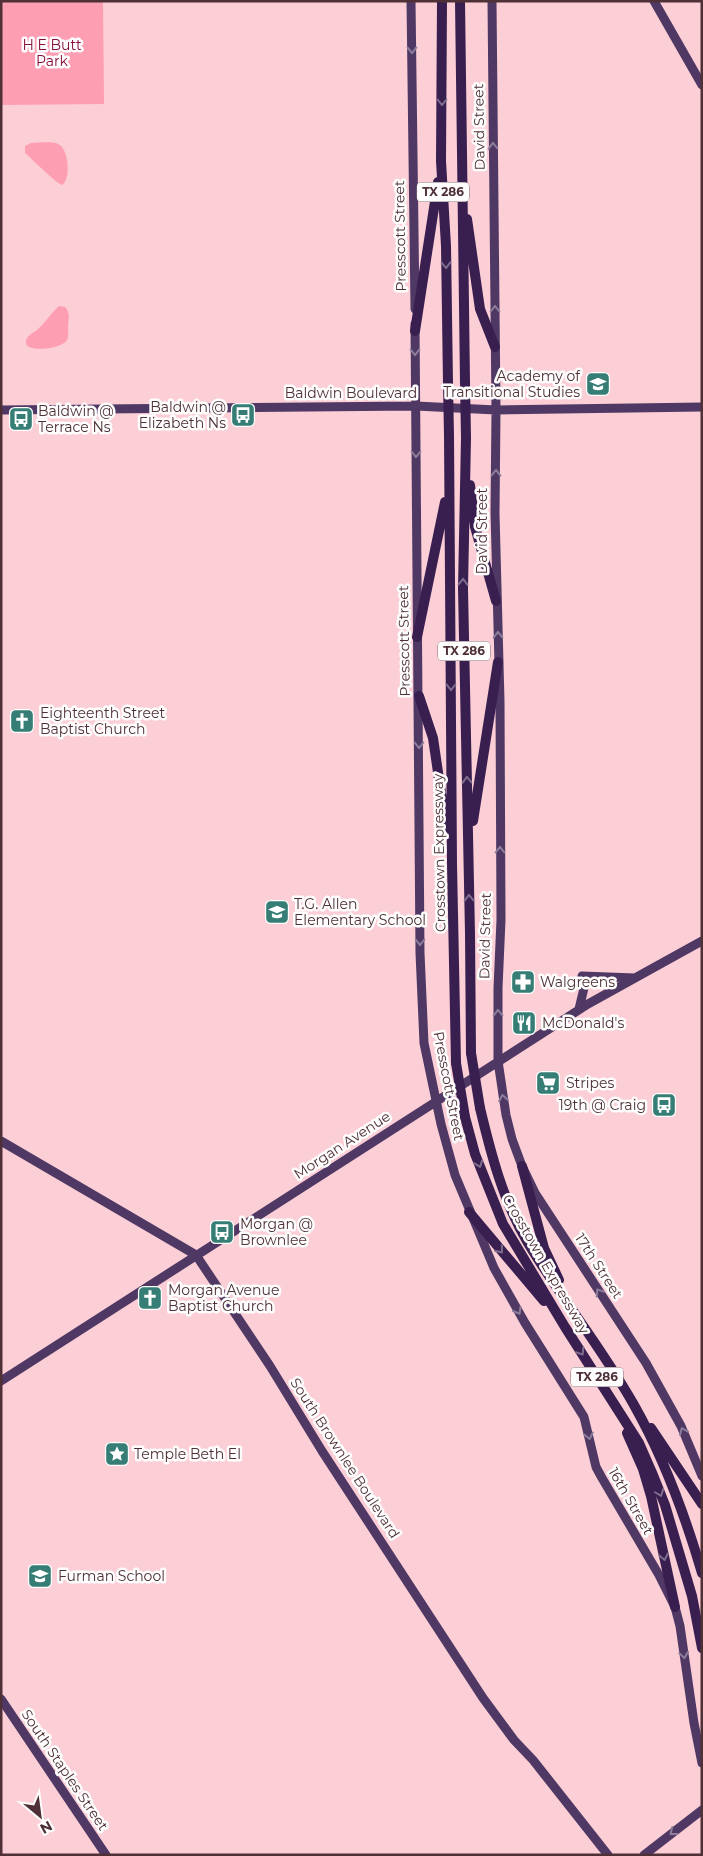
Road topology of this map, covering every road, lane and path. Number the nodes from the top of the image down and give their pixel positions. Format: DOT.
graph roads {
  1 [pos="412,1"];
  2 [pos="435,1"];
  3 [pos="442,1"];
  4 [pos="460,1"];
  5 [pos="464,1"];
  6 [pos="492,1"];
  7 [pos="654,1"];
  8 [pos="460,33"];
  9 [pos="442,60"];
  10 [pos="702,85"];
  11 [pos="442,162"];
  12 [pos="461,174"];
  13 [pos="415,332"];
  14 [pos="495,347"];
  15 [pos="416,406"];
  16 [pos="702,407"];
  17 [pos="1,410"];
  18 [pos="496,410"];
  19 [pos="466,442"];
  20 [pos="449,481"];
  21 [pos="496,601"];
  22 [pos="417,636"];
  23 [pos="498,662"];
  24 [pos="419,696"];
  25 [pos="469,847"];
  26 [pos="452,864"];
  27 [pos="702,941"];
  28 [pos="635,978"];
  29 [pos="580,1009"];
  30 [pos="498,1061"];
  31 [pos="436,1101"];
  32 [pos="1,1141"];
  33 [pos="522,1166"];
  34 [pos="469,1212"];
  35 [pos="196,1255"];
  36 [pos="494,1268"];
  37 [pos="575,1312"];
  38 [pos="565,1327"];
  39 [pos="1,1381"];
  40 [pos="635,1407"];
  41 [pos="619,1411"];
  42 [pos="702,1476"];
  43 [pos="702,1504"];
  44 [pos="702,1573"];
  45 [pos="675,1607"];
  46 [pos="702,1648"];
  47 [pos="1,1700"];
  48 [pos="702,1763"];
  49 [pos="702,1810"];
  50 [pos="106,1855"];
  51 [pos="608,1855"];
  52 [pos="644,1855"];
  1 -- 13 [label="main road, Presscott Street, one-way"];
  2 -- 9 [label="highway"];
  3 -- 9 [label="highway, Crosstown Expressway / TX 286"];
  4 -- 8 [label="highway, Crosstown Expressway / TX 286"];
  5 -- 8 [label="highway"];
  14 -- 6 [label="main road, David Street, one-way"];
  7 -- 10 [label="main road"];
  8 -- 12 [label="highway, Crosstown Expressway / TX 286"];
  9 -- 11 [label="highway, Crosstown Expressway / TX 286, one-way"];
  11 -- 13 [label="highway"];
  11 -- 20 [label="highway, Crosstown Expressway / TX 286, one-way, bridge"];
  12 -- 14 [label="highway"];
  12 -- 19 [label="highway, Crosstown Expressway / TX 286, bridge"];
  13 -- 15 [label="main road, Presscott Street, one-way"];
  14 -- 18 [label="main road, David Street"];
  15 -- 17 [label="main road, Baldwin Boulevard"];
  15 -- 18 [label="main road, Baldwin Boulevard"];
  15 -- 22 [label="main road, Presscott Street, one-way"];
  16 -- 18 [label="main road, Baldwin Boulevard"];
  21 -- 18 [label="main road, David Street, one-way"];
  19 -- 21 [label="highway"];
  25 -- 19 [label="highway, Crosstown Expressway / TX 286, one-way"];
  20 -- 22 [label="highway"];
  20 -- 26 [label="highway, Crosstown Expressway / TX 286, one-way"];
  23 -- 21 [label="main road, David Street, one-way"];
  22 -- 24 [label="main road, Presscott Street"];
  23 -- 25 [label="highway"];
  30 -- 23 [label="main road, David Street, one-way"];
  24 -- 26 [label="highway"];
  24 -- 31 [label="main road, Presscott Street, one-way"];
  37 -- 25 [label="highway, Crosstown Expressway / TX 286, one-way, bridge"];
  26 -- 38 [label="highway, Crosstown Expressway / TX 286, one-way, bridge"];
  27 -- 28 [label="main road, Morgan Avenue"];
  28 -- 29 [label="main road, Morgan Avenue"];
  28 -- 29 [label="main road"];
  29 -- 30 [label="main road, Morgan Avenue"];
  30 -- 31 [label="main road, Morgan Avenue"];
  33 -- 30 [label="main road, 17th Street, one-way"];
  31 -- 34 [label="main road, Presscott Street"];
  31 -- 35 [label="main road, Morgan Avenue"];
  32 -- 35 [label="main road, South Brownlee Boulevard"];
  33 -- 37 [label="highway"];
  42 -- 33 [label="main road, 17th Street, one-way"];
  34 -- 36 [label="main road, Presscott Street"];
  34 -- 38 [label="highway, one-way"];
  35 -- 39 [label="main road, Morgan Avenue"];
  35 -- 51 [label="main road, South Brownlee Boulevard"];
  36 -- 45 [label="main road, 16th Street, one-way"];
  37 -- 40 [label="highway, Crosstown Expressway / TX 286"];
  38 -- 41 [label="highway, Crosstown Expressway / TX 286, one-way"];
  40 -- 43 [label="highway"];
  40 -- 44 [label="highway, Crosstown Expressway / TX 286"];
  41 -- 45 [label="highway, one-way"];
  41 -- 46 [label="highway, Crosstown Expressway / TX 286, one-way"];
  45 -- 48 [label="main road, 16th Street, one-way"];
  47 -- 50 [label="main road, South Staples Street"];
  49 -- 52 [label="main road, one-way"];
}
